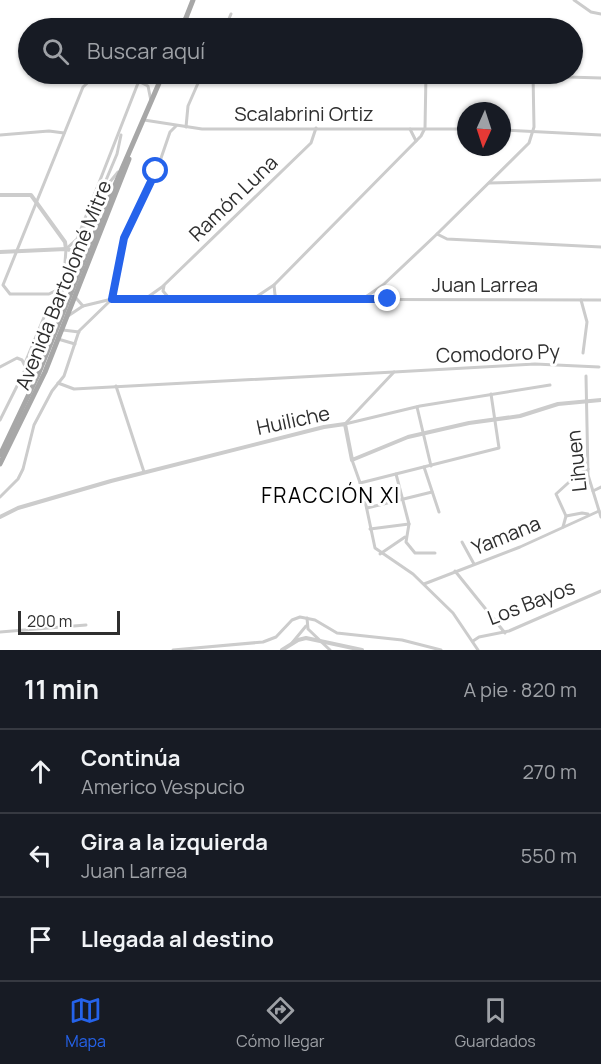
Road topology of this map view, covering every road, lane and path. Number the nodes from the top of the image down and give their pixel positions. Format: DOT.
graph roads {
  1 [pos="193,0"];
  2 [pos="574,0"];
  3 [pos="231,14"];
  4 [pos="601,14"];
  5 [pos="187,16"];
  6 [pos="184,18"];
  7 [pos="229,18"];
  8 [pos="583,77"];
  9 [pos="601,78"];
  10 [pos="86,84"];
  11 [pos="139,84"];
  12 [pos="145,84"];
  13 [pos="159,84"];
  14 [pos="197,84"];
  15 [pos="426,84"];
  16 [pos="534,84"];
  17 [pos="151,102"];
  18 [pos="143,120"];
  19 [pos="176,126"];
  20 [pos="186,127"];
  21 [pos="316,128"];
  22 [pos="410,128"];
  23 [pos="426,128"];
  24 [pos="457,129"];
  25 [pos="122,130"];
  26 [pos="511,131"];
  27 [pos="64,133"];
  28 [pos="533,133"];
  29 [pos="0,135"];
  30 [pos="601,135"];
  31 [pos="416,143"];
  32 [pos="132,147"];
  33 [pos="121,169"];
  34 [pos="601,180"];
  35 [pos="489,183"];
  36 [pos="101,192"];
  37 [pos="0,195"];
  38 [pos="36,201"];
  39 [pos="81,230"];
  40 [pos="437,234"];
  41 [pos="601,247"];
  42 [pos="66,249"];
  43 [pos="0,252"];
  44 [pos="16,252"];
  45 [pos="86,254"];
  46 [pos="274,285"];
  47 [pos="383,285"];
  48 [pos="164,286"];
  49 [pos="77,292"];
  50 [pos="61,293"];
  51 [pos="112,299"];
  52 [pos="145,299"];
  53 [pos="170,299"];
  54 [pos="249,299"];
  55 [pos="280,299"];
  56 [pos="362,299"];
  57 [pos="388,299"];
  58 [pos="580,300"];
  59 [pos="601,300"];
  60 [pos="83,306"];
  61 [pos="67,317"];
  62 [pos="62,330"];
  63 [pos="79,332"];
  64 [pos="58,339"];
  65 [pos="75,344"];
  66 [pos="583,353"];
  67 [pos="25,363"];
  68 [pos="0,367"];
  69 [pos="599,367"];
  70 [pos="26,371"];
  71 [pos="396,372"];
  72 [pos="38,375"];
  73 [pos="586,376"];
  74 [pos="58,383"];
  75 [pos="550,385"];
  76 [pos="116,386"];
  77 [pos="491,394"];
  78 [pos="601,400"];
  79 [pos="586,401"];
  80 [pos="417,407"];
  81 [pos="0,420"];
  82 [pos="496,420"];
  83 [pos="345,424"];
  84 [pos="423,434"];
  85 [pos="0,455"];
  86 [pos="352,460"];
  87 [pos="0,464"];
  88 [pos="431,466"];
  89 [pos="424,467"];
  90 [pos="588,469"];
  91 [pos="144,472"];
  92 [pos="396,474"];
  93 [pos="360,483"];
  94 [pos="601,487"];
  95 [pos="593,491"];
  96 [pos="432,492"];
  97 [pos="0,497"];
  98 [pos="402,500"];
  99 [pos="367,508"];
  100 [pos="598,511"];
  101 [pos="439,512"];
  102 [pos="590,515"];
  103 [pos="566,516"];
  104 [pos="0,517"];
  105 [pos="601,517"];
  106 [pos="409,524"];
  107 [pos="563,527"];
  108 [pos="370,529"];
  109 [pos="405,537"];
  110 [pos="462,542"];
  111 [pos="435,553"];
  112 [pos="380,554"];
  113 [pos="474,564"];
  114 [pos="455,572"];
  115 [pos="424,585"];
  116 [pos="601,591"];
  117 [pos="307,618"];
  118 [pos="86,625"];
  119 [pos="306,626"];
  120 [pos="0,632"];
  121 [pos="505,633"];
  122 [pos="472,641"];
  123 [pos="325,643"];
  124 [pos="285,649"];
  125 [pos="477,649"];
  126 [pos="172,650"];
  127 [pos="330,650"];
  128 [pos="362,650"];
  129 [pos="441,650"];
  1 -- 5 [label="main road"];
  2 -- 4 [label="street"];
  3 -- 7 [label="street"];
  5 -- 6 [label="street"];
  8 -- 9 [label="street"];
  10 -- 27 [label="street"];
  11 -- 25 [label="street"];
  12 -- 17 [label="street"];
  13 -- 17 [label="main road, Avenida Bartolomé Mitre"];
  14 -- 20 [label="street"];
  15 -- 23 [label="street"];
  16 -- 28 [label="street"];
  17 -- 18 [label="main road, Avenida Bartolomé Mitre"];
  18 -- 19 [label="street, Scalabrini Ortiz"];
  18 -- 32 [label="main road, Avenida Bartolomé Mitre"];
  19 -- 20 [label="street, Scalabrini Ortiz"];
  19 -- 51 [label="street"];
  20 -- 21 [label="street, Scalabrini Ortiz"];
  21 -- 22 [label="street, Scalabrini Ortiz"];
  21 -- 48 [label="street, Ramón Luna"];
  22 -- 23 [label="street, Scalabrini Ortiz"];
  22 -- 31 [label="street"];
  23 -- 24 [label="street, Scalabrini Ortiz"];
  23 -- 31 [label="street"];
  25 -- 36 [label="street"];
  25 -- 39 [label="street"];
  26 -- 28 [label="street"];
  27 -- 29 [label="street"];
  27 -- 38 [label="street"];
  28 -- 30 [label="street"];
  28 -- 35 [label="street"];
  31 -- 46 [label="street"];
  32 -- 33 [label="main road, Avenida Bartolomé Mitre"];
  32 -- 49 [label="main road, Avenida Bartolomé Mitre"];
  33 -- 36 [label="street"];
  33 -- 45 [label="main road, Avenida Bartolomé Mitre"];
  34 -- 35 [label="street"];
  35 -- 40 [label="street"];
  36 -- 39 [label="street"];
  37 -- 38 [label="street"];
  38 -- 42 [label="street"];
  38 -- 44 [label="street"];
  39 -- 42 [label="street"];
  40 -- 41 [label="street"];
  40 -- 47 [label="street"];
  42 -- 44 [label="street"];
  42 -- 45 [label="street"];
  42 -- 50 [label="street"];
  43 -- 44 [label="street"];
  44 -- 50 [label="street"];
  45 -- 72 [label="main road, Avenida Bartolomé Mitre"];
  46 -- 54 [label="street"];
  46 -- 55 [label="street"];
  47 -- 56 [label="street"];
  47 -- 57 [label="street"];
  48 -- 52 [label="street, Ramón Luna"];
  48 -- 53 [label="street"];
  49 -- 60 [label="street"];
  49 -- 61 [label="main road, Avenida Bartolomé Mitre"];
  50 -- 67 [label="street"];
  51 -- 52 [label="street, Juan Larrea"];
  51 -- 60 [label="street, Juan Larrea"];
  51 -- 63 [label="street"];
  52 -- 53 [label="street, Juan Larrea"];
  53 -- 54 [label="street, Juan Larrea"];
  54 -- 55 [label="street, Juan Larrea"];
  55 -- 56 [label="street, Juan Larrea"];
  56 -- 57 [label="street, Juan Larrea"];
  57 -- 58 [label="street, Juan Larrea"];
  58 -- 59 [label="street, Juan Larrea"];
  58 -- 66 [label="street"];
  60 -- 61 [label="street, Juan Larrea"];
  61 -- 62 [label="main road, Avenida Bartolomé Mitre"];
  62 -- 63 [label="street"];
  62 -- 64 [label="main road, Avenida Bartolomé Mitre"];
  63 -- 65 [label="street"];
  64 -- 65 [label="street"];
  64 -- 87 [label="main road, Avenida Bartolomé Mitre"];
  65 -- 74 [label="street"];
  67 -- 68 [label="street"];
  67 -- 70 [label="street"];
  69 -- 71 [label="street, Comodoro Py"];
  70 -- 72 [label="street"];
  70 -- 81 [label="street"];
  71 -- 76 [label="street, Comodoro Py"];
  71 -- 83 [label="street"];
  72 -- 85 [label="main road, Avenida Bartolomé Mitre"];
  73 -- 79 [label="street, Lihuen"];
  74 -- 76 [label="street, Comodoro Py"];
  74 -- 97 [label="street"];
  75 -- 77 [label="street"];
  76 -- 91 [label="street"];
  77 -- 80 [label="street"];
  77 -- 82 [label="street"];
  78 -- 79 [label="street"];
  79 -- 82 [label="street"];
  79 -- 90 [label="street, Lihuen"];
  80 -- 83 [label="street"];
  80 -- 84 [label="street"];
  82 -- 84 [label="street"];
  82 -- 88 [label="street"];
  83 -- 86 [label="street, Huiliche"];
  83 -- 91 [label="street, Huiliche"];
  84 -- 86 [label="street"];
  84 -- 88 [label="street"];
  86 -- 93 [label="street"];
  88 -- 89 [label="street"];
  89 -- 92 [label="street"];
  89 -- 96 [label="street"];
  90 -- 95 [label="street, Lihuen"];
  90 -- 103 [label="street"];
  91 -- 104 [label="street, Huiliche"];
  92 -- 93 [label="street"];
  92 -- 98 [label="street"];
  93 -- 99 [label="street"];
  94 -- 95 [label="street"];
  95 -- 100 [label="street, Lihuen"];
  96 -- 98 [label="street"];
  96 -- 101 [label="street"];
  98 -- 99 [label="street"];
  98 -- 106 [label="street"];
  99 -- 108 [label="street"];
  100 -- 102 [label="street, Yamana"];
  100 -- 105 [label="street, Lihuen"];
  102 -- 103 [label="street"];
  102 -- 107 [label="street, Yamana"];
  103 -- 107 [label="street"];
  106 -- 108 [label="street"];
  106 -- 109 [label="street"];
  107 -- 113 [label="street, Yamana"];
  108 -- 112 [label="street"];
  109 -- 111 [label="street"];
  109 -- 112 [label="street"];
  110 -- 113 [label="street"];
  112 -- 115 [label="street"];
  113 -- 114 [label="street, Yamana"];
  114 -- 115 [label="street, Yamana"];
  114 -- 121 [label="street"];
  115 -- 122 [label="street"];
  116 -- 121 [label="street, Los Bayos"];
  117 -- 119 [label="street"];
  117 -- 126 [label="street"];
  117 -- 129 [label="street"];
  118 -- 120 [label="street"];
  119 -- 123 [label="street"];
  119 -- 124 [label="street"];
  121 -- 122 [label="street, Los Bayos"];
  122 -- 125 [label="street"];
  123 -- 124 [label="street"];
  123 -- 127 [label="street"];
  123 -- 128 [label="street"];
}
